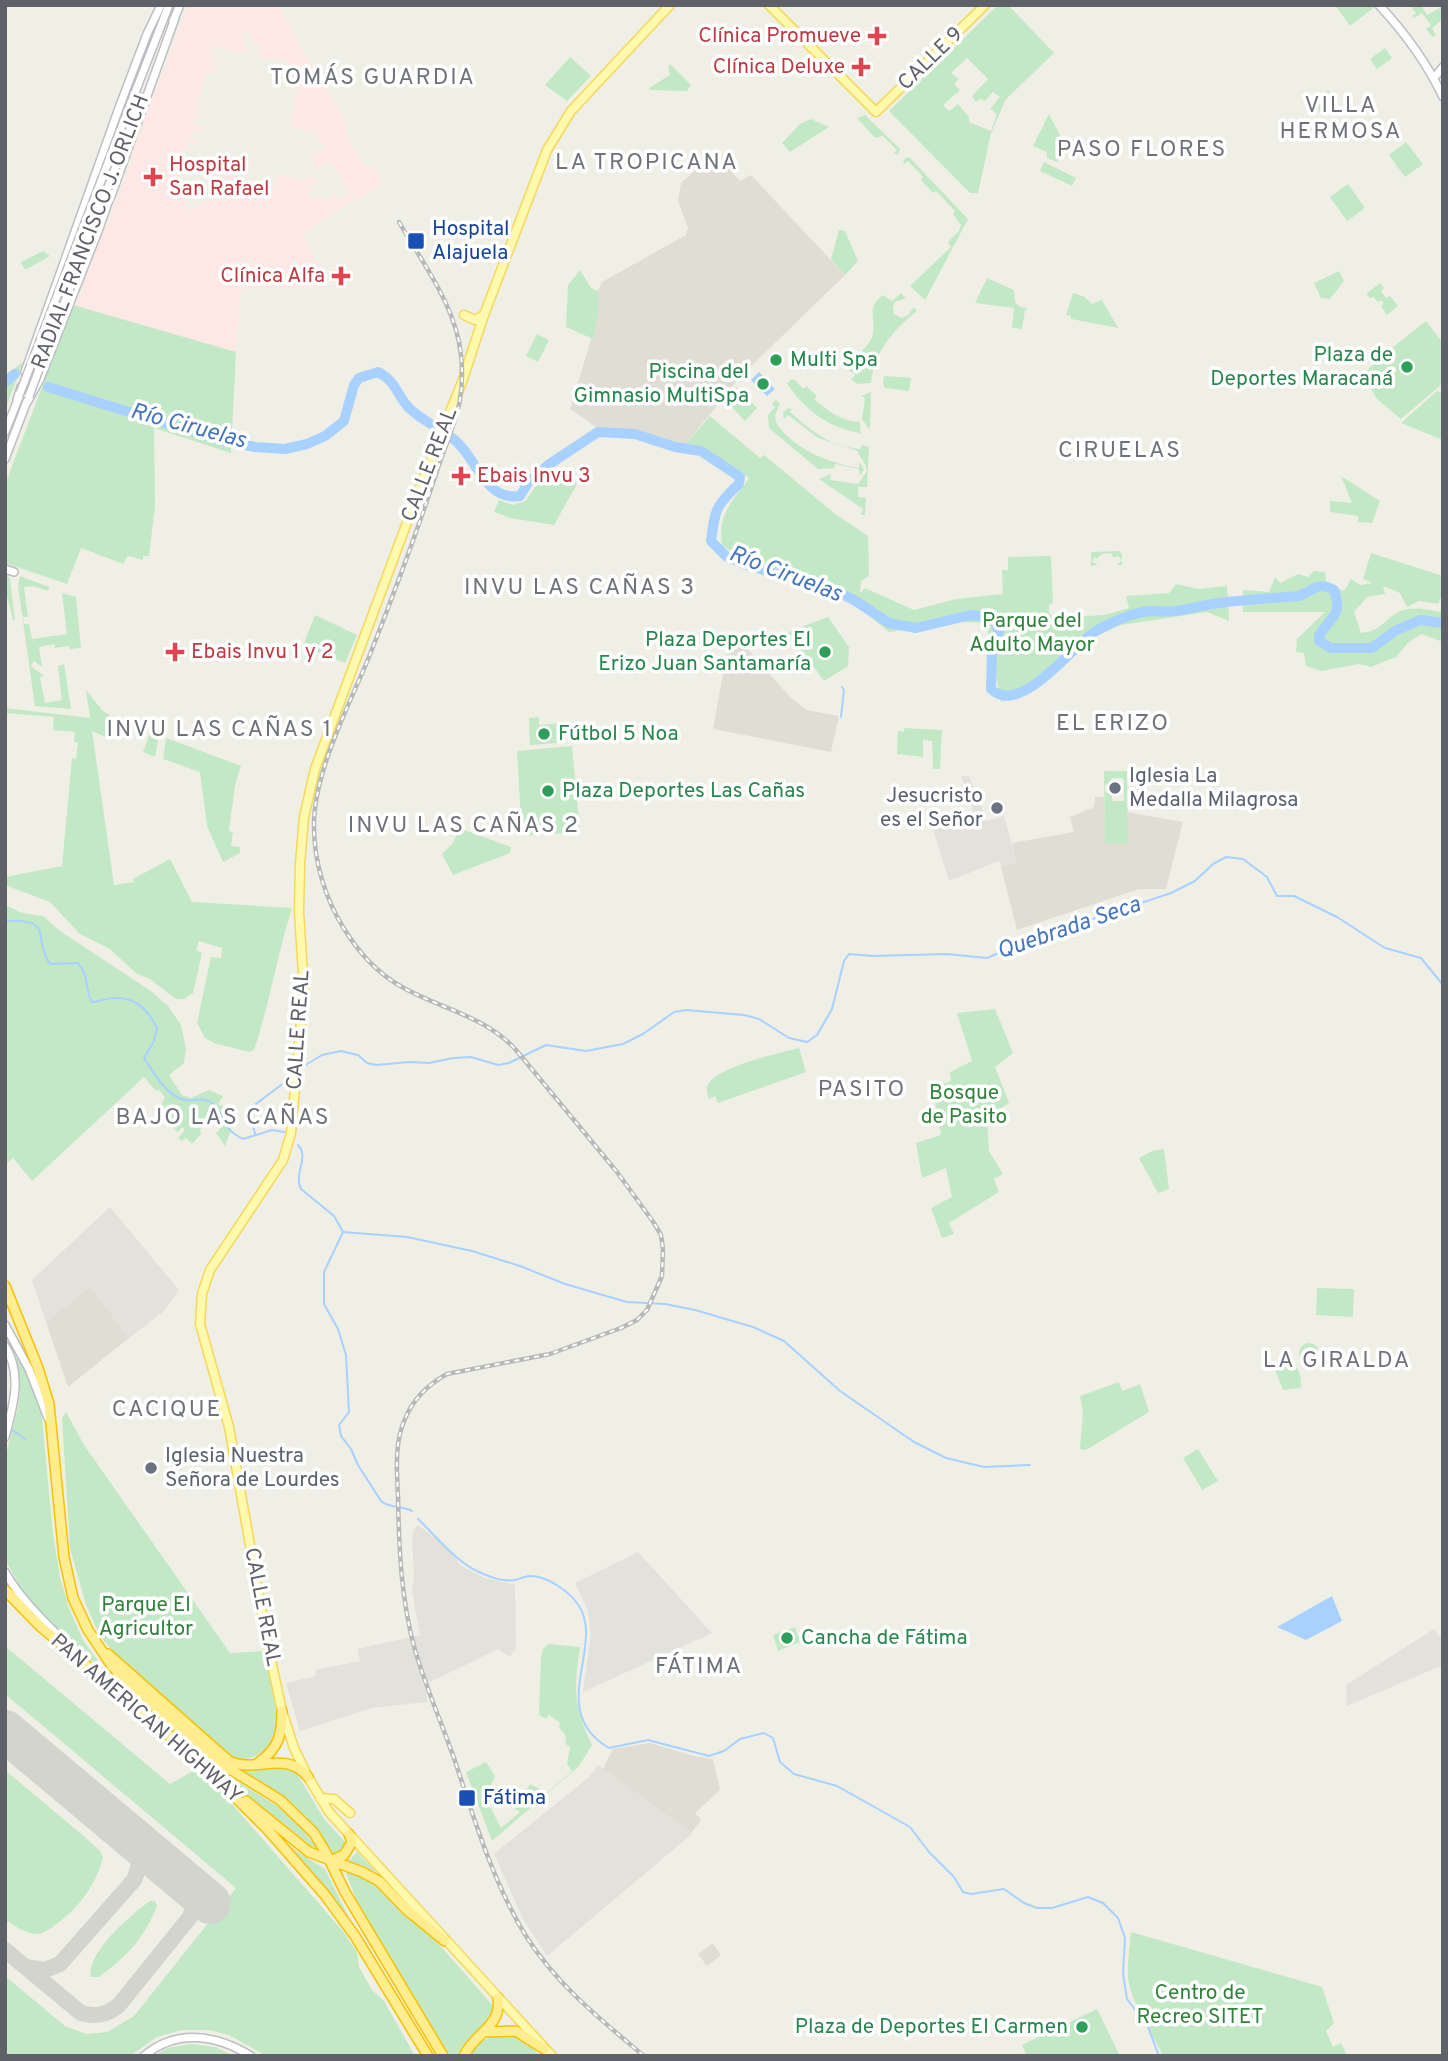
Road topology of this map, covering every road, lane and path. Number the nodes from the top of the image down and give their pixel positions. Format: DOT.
graph roads {
  1 [pos="161,5"];
  2 [pos="169,5"];
  3 [pos="180,5"];
  4 [pos="670,5"];
  5 [pos="769,5"];
  6 [pos="985,5"];
  7 [pos="1379,5"];
  8 [pos="174,18"];
  9 [pos="1443,68"];
  10 [pos="1434,78"];
  11 [pos="1443,97"];
  12 [pos="128,122"];
  13 [pos="87,195"];
  14 [pos="111,196"];
  15 [pos="81,210"];
  16 [pos="100,226"];
  17 [pos="464,315"];
  18 [pos="484,315"];
  19 [pos="19,397"];
  20 [pos="28,400"];
  21 [pos="5,432"];
  22 [pos="5,460"];
  23 [pos="5,569"];
  24 [pos="14,572"];
  25 [pos="5,1286"];
  26 [pos="5,1325"];
  27 [pos="5,1346"];
  28 [pos="52,1429"];
  29 [pos="5,1437"];
  30 [pos="5,1572"];
  31 [pos="5,1590"];
  32 [pos="96,1643"];
  33 [pos="114,1689"];
  34 [pos="282,1711"];
  35 [pos="258,1763"];
  36 [pos="212,1773"];
  37 [pos="307,1777"];
  38 [pos="320,1798"];
  39 [pos="350,1813"];
  40 [pos="349,1835"];
  41 [pos="330,1861"];
  42 [pos="445,1941"];
  43 [pos="498,1998"];
  44 [pos="482,2032"];
  45 [pos="548,2052"];
  46 [pos="144,2056"];
  47 [pos="251,2056"];
  48 [pos="427,2056"];
  49 [pos="443,2056"];
  50 [pos="464,2056"];
  1 -- 13 [label="main road"];
  2 -- 12 [label="main road, RADIAL FRANCISCO J. ORLICH"];
  3 -- 8 [label="main road, RADIAL FRANCISCO J. ORLICH"];
  4 -- 18 [label="main road, CALLE REAL"];
  5 -- 6 [label="main road, CALLE 9"];
  7 -- 10 [label="main road"];
  8 -- 12 [label="main road, RADIAL FRANCISCO J. ORLICH"];
  8 -- 14 [label="main road"];
  9 -- 10 [label="main road"];
  10 -- 11 [label="main road"];
  12 -- 19 [label="main road, RADIAL FRANCISCO J. ORLICH, bridge"];
  12 -- 20 [label="main road, RADIAL FRANCISCO J. ORLICH, bridge"];
  13 -- 14 [label="main road"];
  13 -- 15 [label="main road"];
  14 -- 16 [label="main road"];
  15 -- 16 [label="main road"];
  15 -- 19 [label="main road"];
  16 -- 20 [label="main road"];
  17 -- 18 [label="main road"];
  18 -- 34 [label="main road, CALLE REAL"];
  19 -- 21 [label="main road, RADIAL FRANCISCO J. ORLICH"];
  20 -- 22 [label="main road, RADIAL FRANCISCO J. ORLICH"];
  23 -- 24 [label="main road"];
  25 -- 28 [label="highway"];
  26 -- 28 [label="main road"];
  27 -- 29 [label="main road"];
  28 -- 32 [label="highway"];
  30 -- 33 [label="main road"];
  31 -- 33 [label="highway, PAN AMERICAN HIGHWAY"];
  32 -- 35 [label="highway"];
  32 -- 41 [label="highway"];
  33 -- 36 [label="highway, PAN AMERICAN HIGHWAY"];
  34 -- 35 [label="highway"];
  34 -- 37 [label="main road, CALLE REAL"];
  35 -- 37 [label="highway"];
  36 -- 41 [label="highway"];
  36 -- 48 [label="highway, PAN AMERICAN HIGHWAY"];
  37 -- 38 [label="main road, CALLE REAL"];
  38 -- 39 [label="main road"];
  38 -- 40 [label="main road, CALLE REAL"];
  40 -- 41 [label="highway"];
  40 -- 42 [label="main road, CALLE REAL"];
  41 -- 42 [label="highway"];
  41 -- 49 [label="highway"];
  42 -- 43 [label="main road, CALLE REAL"];
  43 -- 44 [label="highway"];
  43 -- 45 [label="main road, CALLE REAL"];
  44 -- 45 [label="highway"];
  44 -- 50 [label="highway"];
  46 -- 47 [label="main road"];
}
